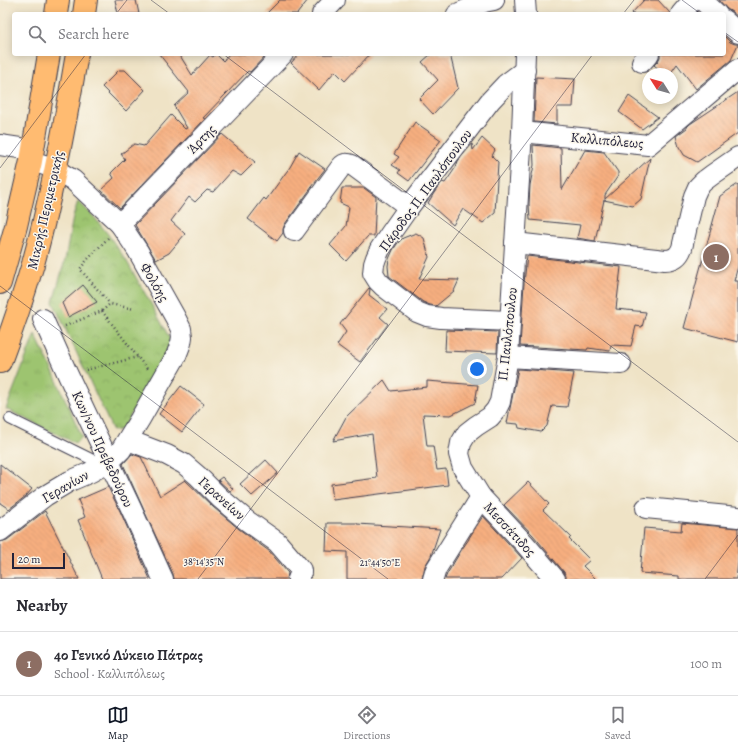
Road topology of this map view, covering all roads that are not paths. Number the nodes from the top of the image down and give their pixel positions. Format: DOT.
graph roads {
  1 [pos="58,0"];
  2 [pos="86,0"];
  3 [pos="494,0"];
  4 [pos="525,0"];
  5 [pos="693,0"];
  6 [pos="702,0"];
  7 [pos="56,12"];
  8 [pos="84,12"];
  9 [pos="461,12"];
  10 [pos="526,12"];
  11 [pos="683,12"];
  12 [pos="715,12"];
  13 [pos="726,22"];
  14 [pos="738,33"];
  15 [pos="49,56"];
  16 [pos="77,56"];
  17 [pos="281,56"];
  18 [pos="525,62"];
  19 [pos="738,70"];
  20 [pos="522,132"];
  21 [pos="0,145"];
  22 [pos="32,155"];
  23 [pos="738,157"];
  24 [pos="55,169"];
  25 [pos="410,207"];
  26 [pos="120,224"];
  27 [pos="294,231"];
  28 [pos="515,243"];
  29 [pos="0,283"];
  30 [pos="510,321"];
  31 [pos="46,326"];
  32 [pos="508,358"];
  33 [pos="0,362"];
  34 [pos="621,364"];
  35 [pos="10,418"];
  36 [pos="128,440"];
  37 [pos="106,464"];
  38 [pos="481,497"];
  39 [pos="646,508"];
  40 [pos="738,516"];
  41 [pos="0,531"];
  42 [pos="300,577"];
  43 [pos="163,579"];
  44 [pos="433,579"];
  45 [pos="555,579"];
  1 -- 7 [label="main road"];
  2 -- 8 [label="main road"];
  3 -- 9 [label="street"];
  4 -- 10 [label="street"];
  5 -- 11 [label="street"];
  6 -- 12 [label="street"];
  13 -- 14 [label="street"];
  15 -- 22 [label="main road, Μικρής Περιμετρικής"];
  16 -- 24 [label="main road, Μικρής Περιμετρικής"];
  17 -- 26 [label="street, Άρτης"];
  18 -- 20 [label="street, Π. Παυλόπουλου"];
  18 -- 25 [label="street, Πάροδος Π. Παυλόπουλου"];
  19 -- 20 [label="street, Καλλιπόλεως"];
  20 -- 28 [label="street, Π. Παυλόπουλου"];
  21 -- 22 [label="street, Φολόης"];
  22 -- 24 [label="street, Φολόης"];
  22 -- 29 [label="main road, Μικρής Περιμετρικής"];
  23 -- 28 [label="street"];
  24 -- 26 [label="street, Φολόης"];
  24 -- 33 [label="main road, Μικρής Περιμετρικής"];
  25 -- 27 [label="street"];
  25 -- 30 [label="street, Πάροδος Π. Παυλόπουλου"];
  26 -- 36 [label="street, Φολόης"];
  28 -- 30 [label="street, Π. Παυλόπουλου"];
  30 -- 32 [label="street, Π. Παυλόπουλου"];
  31 -- 37 [label="street, Κων/νου Πρεβεδούρου"];
  32 -- 34 [label="street"];
  32 -- 38 [label="street, Π. Παυλόπουλου"];
  35 -- 37 [label="lane"];
  36 -- 37 [label="street, Γερανίων"];
  36 -- 42 [label="street, Γερανείων"];
  37 -- 41 [label="street, Γερανίων"];
  37 -- 43 [label="street, Κων/νου Πρεβεδούρου"];
  38 -- 44 [label="street"];
  38 -- 45 [label="street, Μεσσάτιδος"];
  39 -- 40 [label="street"];
}
